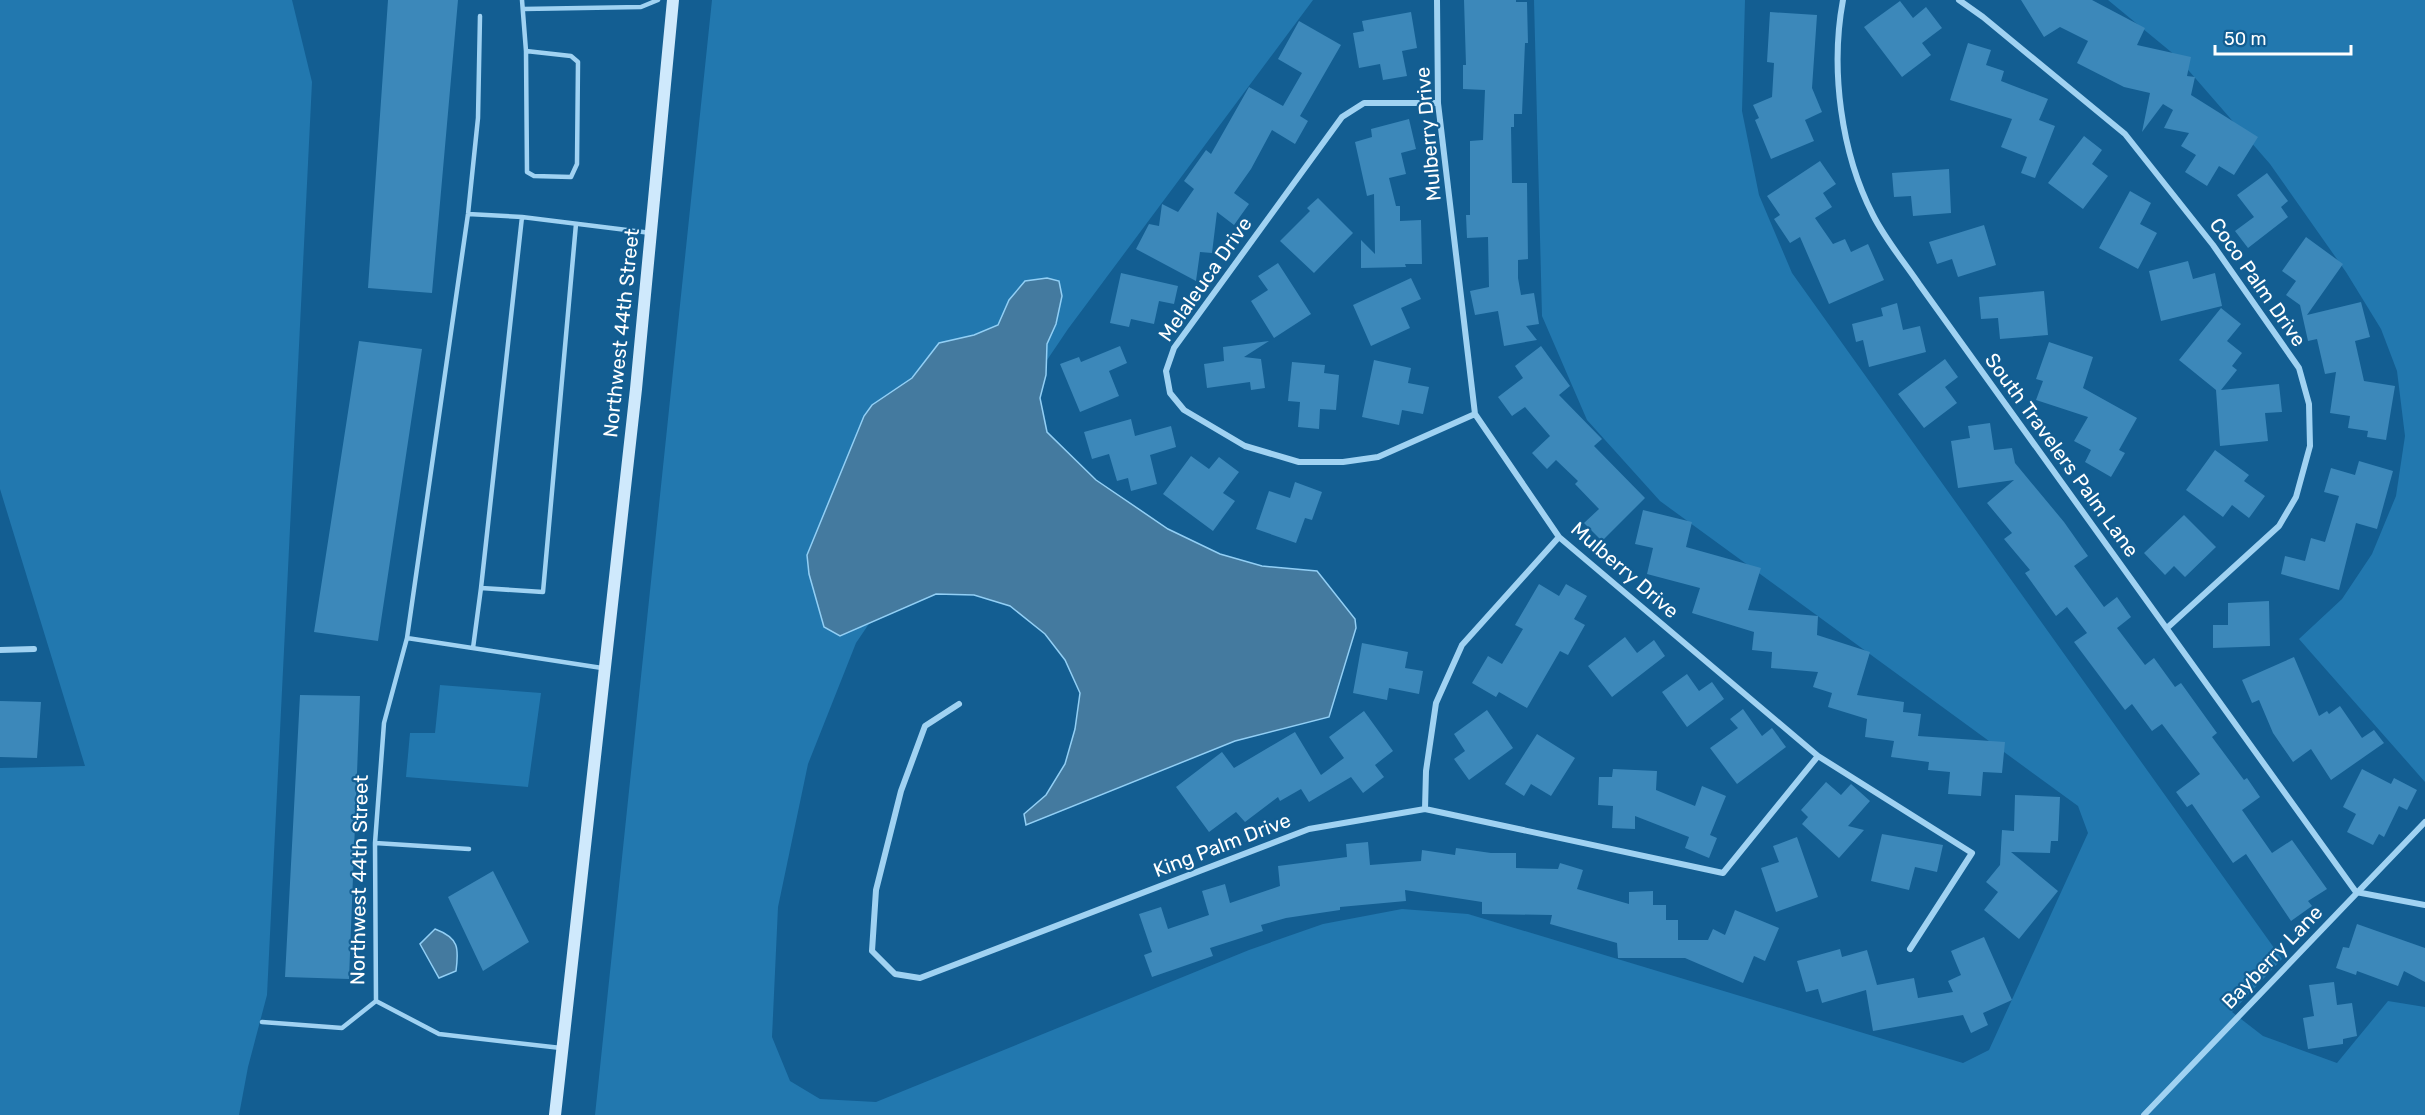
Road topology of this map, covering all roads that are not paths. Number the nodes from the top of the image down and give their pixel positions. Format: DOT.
graph roads {
  1 [pos="522,0"];
  2 [pos="658,0"];
  3 [pos="673,0"];
  4 [pos="1437,0"];
  5 [pos="1843,0"];
  6 [pos="1959,0"];
  7 [pos="523,9"];
  8 [pos="480,16"];
  9 [pos="526,51"];
  10 [pos="1438,103"];
  11 [pos="468,214"];
  12 [pos="522,217"];
  13 [pos="576,224"];
  14 [pos="651,233"];
  15 [pos="1475,414"];
  16 [pos="1558,537"];
  17 [pos="481,588"];
  18 [pos="2167,628"];
  19 [pos="407,638"];
  20 [pos="473,648"];
  21 [pos="0,650"];
  22 [pos="33,650"];
  23 [pos="605,669"];
  24 [pos="959,704"];
  25 [pos="1818,756"];
  26 [pos="1425,809"];
  27 [pos="2425,822"];
  28 [pos="375,843"];
  29 [pos="469,849"];
  30 [pos="2356,892"];
  31 [pos="2425,905"];
  32 [pos="1910,949"];
  33 [pos="376,1001"];
  34 [pos="262,1022"];
  35 [pos="563,1049"];
  36 [pos="555,1115"];
  37 [pos="2144,1115"];
  1 -- 7 [label="lane"];
  2 -- 7 [label="lane"];
  3 -- 14 [label="street, Northwest 44th Street"];
  4 -- 10 [label="street, Mulberry Drive"];
  5 -- 18 [label="street, South Travelers Palm Lane"];
  6 -- 18 [label="street, Coco Palm Drive"];
  7 -- 9 [label="lane"];
  8 -- 11 [label="lane, Northwest 44th Street"];
  9 -- 9 [label="lane"];
  10 -- 15 [label="street, Mulberry Drive"];
  10 -- 15 [label="street, Melaleuca Drive"];
  11 -- 12 [label="lane"];
  11 -- 19 [label="lane, Northwest 44th Street"];
  12 -- 13 [label="lane"];
  12 -- 17 [label="lane"];
  13 -- 14 [label="lane"];
  13 -- 17 [label="lane"];
  14 -- 23 [label="street, Northwest 44th Street"];
  15 -- 16 [label="street, Mulberry Drive"];
  16 -- 25 [label="street, Mulberry Drive"];
  16 -- 26 [label="street"];
  17 -- 20 [label="lane"];
  18 -- 30 [label="street, South Travelers Palm Lane"];
  19 -- 20 [label="lane"];
  19 -- 28 [label="lane, Northwest 44th Street"];
  20 -- 23 [label="lane"];
  21 -- 22 [label="street"];
  23 -- 35 [label="street, Northwest 44th Street"];
  24 -- 26 [label="street, King Palm Drive"];
  25 -- 26 [label="street, King Palm Drive"];
  25 -- 32 [label="street, Mulberry Drive"];
  27 -- 30 [label="street, Bayberry Lane"];
  28 -- 29 [label="lane"];
  28 -- 33 [label="lane, Northwest 44th Street"];
  30 -- 31 [label="street"];
  30 -- 37 [label="street, Bayberry Lane"];
  33 -- 34 [label="lane"];
  33 -- 35 [label="lane, Northwest 44th Street"];
  35 -- 36 [label="street, Northwest 44th Street"];
}
